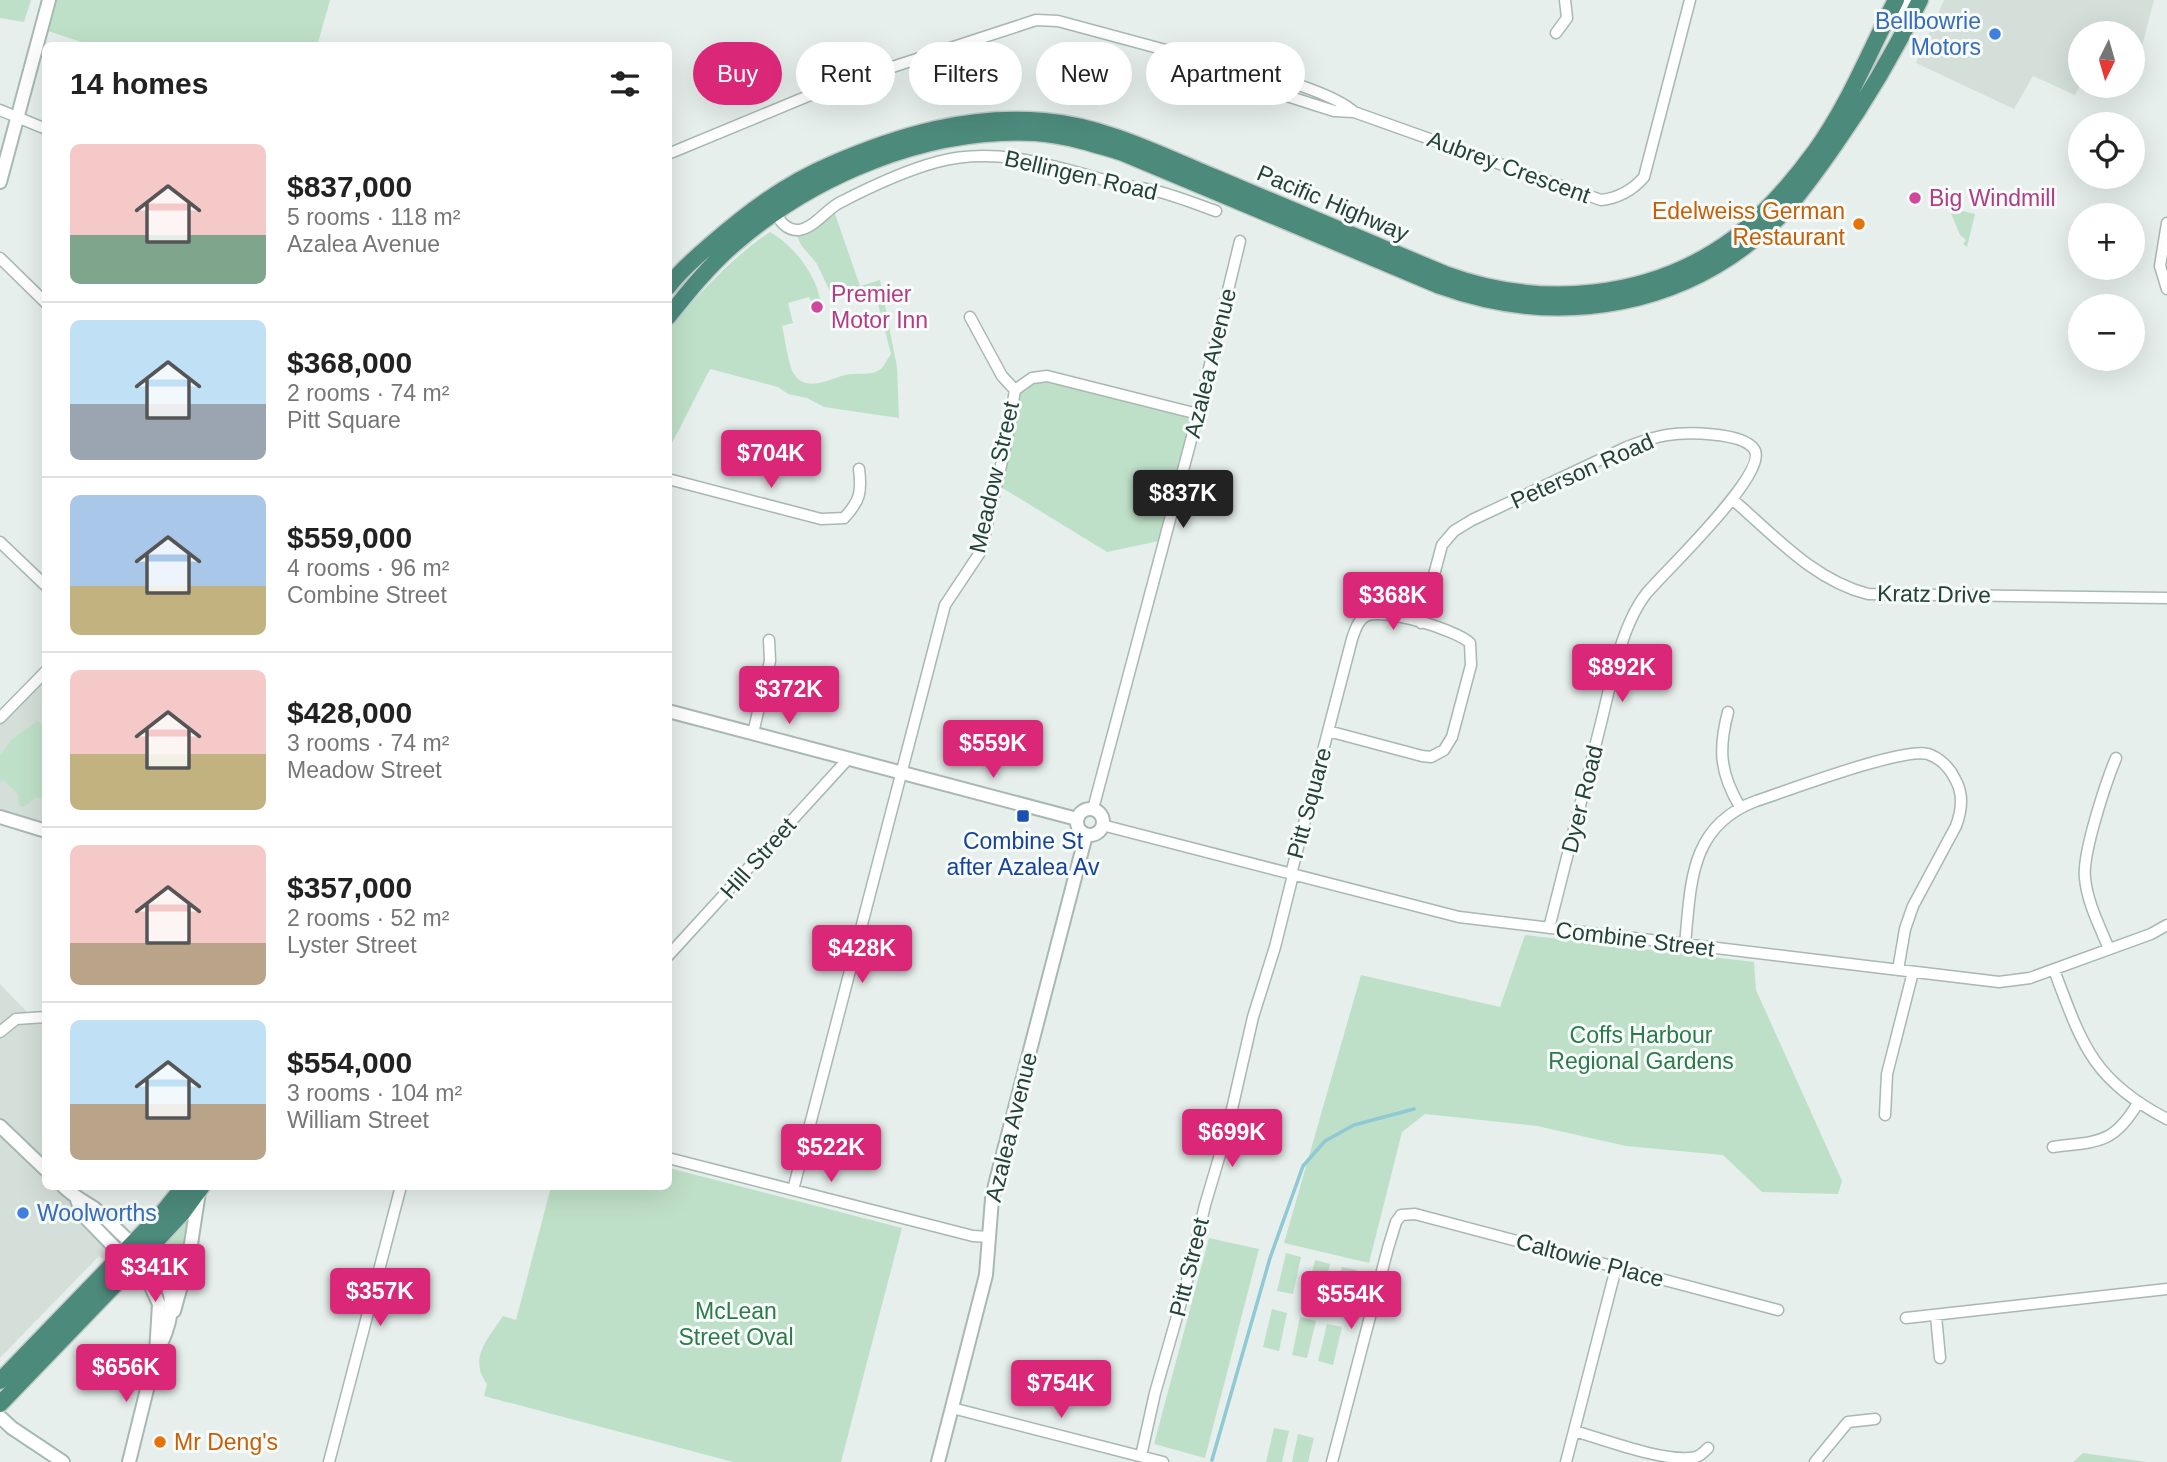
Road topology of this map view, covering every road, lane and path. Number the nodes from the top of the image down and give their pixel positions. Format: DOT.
graph roads {
  1 [pos="49,0"];
  2 [pos="1565,0"];
  3 [pos="1690,0"];
  4 [pos="1896,0"];
  5 [pos="1910,0"];
  6 [pos="1920,0"];
  7 [pos="1556,33"];
  8 [pos="1892,56"];
  9 [pos="0,110"];
  10 [pos="18,116"];
  11 [pos="42,128"];
  12 [pos="672,152"];
  13 [pos="0,182"];
  14 [pos="770,206"];
  15 [pos="1216,211"];
  16 [pos="2167,223"];
  17 [pos="1240,241"];
  18 [pos="0,258"];
  19 [pos="672,283"];
  20 [pos="2167,289"];
  21 [pos="42,299"];
  22 [pos="672,312"];
  23 [pos="970,317"];
  24 [pos="1015,390"];
  25 [pos="1198,414"];
  26 [pos="859,469"];
  27 [pos="672,481"];
  28 [pos="1732,499"];
  29 [pos="0,541"];
  30 [pos="42,582"];
  31 [pos="2167,598"];
  32 [pos="1421,623"];
  33 [pos="769,640"];
  34 [pos="42,675"];
  35 [pos="1728,712"];
  36 [pos="672,713"];
  37 [pos="0,718"];
  38 [pos="1328,731"];
  39 [pos="753,733"];
  40 [pos="2116,758"];
  41 [pos="848,759"];
  42 [pos="902,773"];
  43 [pos="1740,807"];
  44 [pos="1093,809"];
  45 [pos="0,817"];
  46 [pos="1077,819"];
  47 [pos="1102,825"];
  48 [pos="42,830"];
  49 [pos="1086,835"];
  50 [pos="1292,875"];
  51 [pos="2167,925"];
  52 [pos="1549,928"];
  53 [pos="1685,944"];
  54 [pos="2109,949"];
  55 [pos="672,952"];
  56 [pos="1898,970"];
  57 [pos="2054,970"];
  58 [pos="1913,972"];
  59 [pos="42,1017"];
  60 [pos="0,1032"];
  61 [pos="2138,1103"];
  62 [pos="1885,1115"];
  63 [pos="2167,1119"];
  64 [pos="0,1126"];
  65 [pos="2053,1147"];
  66 [pos="672,1159"];
  67 [pos="42,1166"];
  68 [pos="67,1190"];
  69 [pos="193,1190"];
  70 [pos="195,1190"];
  71 [pos="400,1190"];
  72 [pos="793,1190"];
  73 [pos="990,1237"];
  74 [pos="133,1255"];
  75 [pos="1616,1268"];
  76 [pos="2167,1289"];
  77 [pos="1778,1310"];
  78 [pos="1936,1316"];
  79 [pos="172,1318"];
  80 [pos="1906,1318"];
  81 [pos="156,1353"];
  82 [pos="1940,1358"];
  83 [pos="0,1381"];
  84 [pos="0,1404"];
  85 [pos="952,1408"];
  86 [pos="0,1417"];
  87 [pos="1875,1419"];
  88 [pos="1574,1431"];
  89 [pos="1708,1448"];
  90 [pos="1141,1456"];
  91 [pos="63,1462"];
  92 [pos="129,1462"];
  93 [pos="330,1462"];
  94 [pos="938,1462"];
  95 [pos="1163,1462"];
  96 [pos="1332,1462"];
  97 [pos="1566,1462"];
  98 [pos="1815,1462"];
  1 -- 10 [label="street"];
  2 -- 7 [label="street"];
  3 -- 12 [label="street, Aubrey Crescent"];
  4 -- 14 [label="highway, Pacific Highway"];
  5 -- 8 [label="street, Pacific Highway"];
  6 -- 8 [label="highway, Pacific Highway"];
  8 -- 14 [label="highway, Pacific Highway"];
  9 -- 10 [label="street"];
  10 -- 11 [label="street"];
  10 -- 13 [label="street"];
  14 -- 15 [label="street, Bellingen Road"];
  14 -- 19 [label="highway, Pacific Highway"];
  14 -- 22 [label="highway, Pacific Highway"];
  16 -- 20 [label="street"];
  17 -- 25 [label="street, Azalea Avenue"];
  18 -- 21 [label="street"];
  23 -- 24 [label="street"];
  24 -- 25 [label="street, Meadow Street"];
  24 -- 42 [label="street, Meadow Street"];
  25 -- 44 [label="street, Azalea Avenue"];
  26 -- 27 [label="street"];
  28 -- 31 [label="street, Kratz Drive"];
  28 -- 32 [label="street, Peterson Road"];
  28 -- 52 [label="street, Dyer Road"];
  29 -- 30 [label="street"];
  32 -- 38 [label="street, Pitt Square"];
  32 -- 38 [label="street, Pitt Square"];
  33 -- 39 [label="street"];
  34 -- 37 [label="street"];
  35 -- 43 [label="street"];
  36 -- 39 [label="street"];
  38 -- 50 [label="street, Pitt Square"];
  39 -- 41 [label="street"];
  40 -- 54 [label="street"];
  41 -- 42 [label="street"];
  41 -- 55 [label="street, Hill Street"];
  42 -- 46 [label="street"];
  42 -- 72 [label="street, Meadow Street"];
  43 -- 53 [label="street"];
  43 -- 56 [label="street"];
  44 -- 46 [label="street"];
  44 -- 47 [label="street"];
  45 -- 48 [label="street"];
  46 -- 49 [label="street"];
  47 -- 49 [label="street"];
  47 -- 50 [label="street, Combine Street"];
  49 -- 73 [label="street, Azalea Avenue"];
  50 -- 52 [label="street, Combine Street"];
  50 -- 90 [label="street, Pitt Street"];
  51 -- 54 [label="street, Combine Street"];
  52 -- 53 [label="street, Combine Street"];
  53 -- 56 [label="street, Combine Street"];
  54 -- 57 [label="street, Combine Street"];
  56 -- 58 [label="street, Combine Street"];
  57 -- 58 [label="street, Combine Street"];
  57 -- 61 [label="street"];
  58 -- 62 [label="street"];
  59 -- 60 [label="street"];
  61 -- 63 [label="street"];
  61 -- 65 [label="street"];
  64 -- 67 [label="street"];
  66 -- 72 [label="street"];
  68 -- 74 [label="street"];
  69 -- 74 [label="highway"];
  70 -- 79 [label="street"];
  71 -- 93 [label="street"];
  72 -- 73 [label="street"];
  73 -- 85 [label="street, Azalea Avenue"];
  74 -- 79 [label="street"];
  74 -- 81 [label="street"];
  74 -- 83 [label="highway"];
  74 -- 84 [label="highway"];
  75 -- 77 [label="street, Caltowie Place"];
  75 -- 88 [label="street"];
  75 -- 96 [label="street, Caltowie Place"];
  76 -- 78 [label="street"];
  78 -- 80 [label="street"];
  78 -- 82 [label="street"];
  79 -- 81 [label="street"];
  81 -- 92 [label="street"];
  85 -- 90 [label="street"];
  85 -- 94 [label="street, Azalea Avenue"];
  86 -- 91 [label="street"];
  87 -- 98 [label="street"];
  88 -- 89 [label="street"];
  88 -- 97 [label="street"];
  90 -- 95 [label="street"];
}
